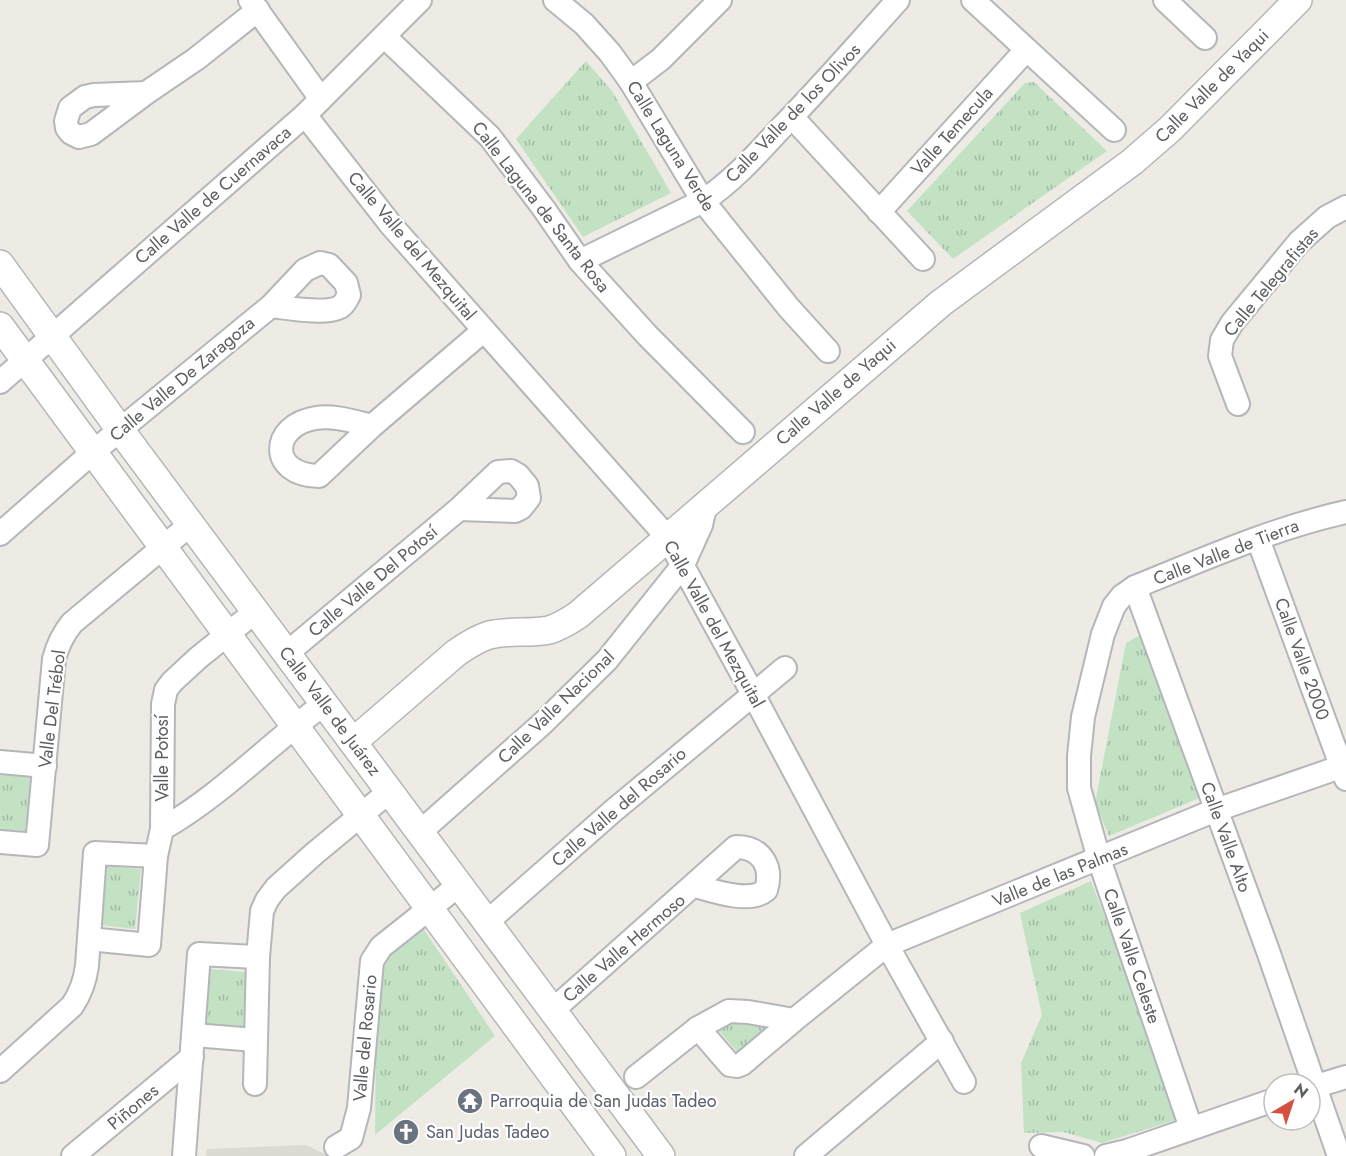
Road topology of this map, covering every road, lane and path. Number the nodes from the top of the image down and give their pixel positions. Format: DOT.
graph roads {
  1 [pos="420,0"];
  2 [pos="555,0"];
  3 [pos="720,0"];
  4 [pos="898,0"];
  5 [pos="973,0"];
  6 [pos="1165,0"];
  7 [pos="1298,0"];
  8 [pos="254,5"];
  9 [pos="385,37"];
  10 [pos="1205,38"];
  11 [pos="1026,50"];
  12 [pos="631,82"];
  13 [pos="146,93"];
  14 [pos="321,99"];
  15 [pos="305,115"];
  16 [pos="792,117"];
  17 [pos="1114,130"];
  18 [pos="703,201"];
  19 [pos="1346,207"];
  20 [pos="879,212"];
  21 [pos="923,259"];
  22 [pos="580,261"];
  23 [pos="0,264"];
  24 [pos="271,306"];
  25 [pos="0,326"];
  26 [pos="483,331"];
  27 [pos="52,335"];
  28 [pos="828,351"];
  29 [pos="25,360"];
  30 [pos="0,382"];
  31 [pos="1238,404"];
  32 [pos="372,426"];
  33 [pos="121,430"];
  34 [pos="743,432"];
  35 [pos="93,452"];
  36 [pos="706,503"];
  37 [pos="459,509"];
  38 [pos="1346,512"];
  39 [pos="191,524"];
  40 [pos="0,534"];
  41 [pos="667,537"];
  42 [pos="1258,539"];
  43 [pos="163,548"];
  44 [pos="682,566"];
  45 [pos="1135,587"];
  46 [pos="1114,606"];
  47 [pos="256,611"];
  48 [pos="228,636"];
  49 [pos="287,653"];
  50 [pos="785,668"];
  51 [pos="753,694"];
  52 [pos="324,704"];
  53 [pos="294,726"];
  54 [pos="353,742"];
  55 [pos="0,762"];
  56 [pos="45,766"];
  57 [pos="1345,770"];
  58 [pos="390,791"];
  59 [pos="1216,810"];
  60 [pos="361,813"];
  61 [pos="162,829"];
  62 [pos="420,832"];
  63 [pos="0,842"];
  64 [pos="156,856"];
  65 [pos="1100,859"];
  66 [pos="459,885"];
  67 [pos="695,886"];
  68 [pos="429,908"];
  69 [pos="487,922"];
  70 [pos="89,939"];
  71 [pos="887,945"];
  72 [pos="258,957"];
  73 [pos="534,985"];
  74 [pos="503,1010"];
  75 [pos="553,1010"];
  76 [pos="794,1020"];
  77 [pos="698,1028"];
  78 [pos="255,1040"];
  79 [pos="942,1041"];
  80 [pos="193,1046"];
  81 [pos="597,1068"];
  82 [pos="0,1071"];
  83 [pos="1306,1072"];
  84 [pos="636,1077"];
  85 [pos="1346,1077"];
  86 [pos="964,1082"];
  87 [pos="255,1084"];
  88 [pos="1322,1085"];
  89 [pos="563,1090"];
  90 [pos="1262,1104"];
  91 [pos="1322,1113"];
  92 [pos="1191,1128"];
  93 [pos="1041,1146"];
  94 [pos="336,1147"];
  95 [pos="651,1152"];
  96 [pos="73,1156"];
  97 [pos="184,1156"];
  98 [pos="612,1156"];
  99 [pos="806,1156"];
  100 [pos="1083,1156"];
  101 [pos="1106,1156"];
  102 [pos="1339,1156"];
  1 -- 9 [label="street, Calle Valle de Cuernavaca"];
  2 -- 12 [label="street, Calle Laguna Verde"];
  3 -- 12 [label="street"];
  4 -- 16 [label="street, Calle Valle de los Olivos"];
  5 -- 11 [label="street"];
  6 -- 10 [label="street"];
  7 -- 36 [label="street, Calle Valle de Yaqui"];
  8 -- 13 [label="street"];
  8 -- 14 [label="street"];
  9 -- 14 [label="street, Calle Valle de Cuernavaca"];
  9 -- 22 [label="street, Calle Laguna de Santa Rosa"];
  11 -- 17 [label="street"];
  11 -- 20 [label="street, Valle Temecula"];
  12 -- 18 [label="street, Calle Laguna Verde"];
  14 -- 15 [label="street, Calle Valle de Cuernavaca"];
  15 -- 26 [label="street, Calle Valle del Mezquital"];
  15 -- 27 [label="street, Calle Valle de Cuernavaca"];
  16 -- 18 [label="street, Calle Valle de los Olivos"];
  16 -- 20 [label="street"];
  18 -- 22 [label="street, Calle Valle de los Olivos"];
  18 -- 28 [label="street, Calle Laguna Verde"];
  19 -- 31 [label="street, Calle Telegrafistas"];
  20 -- 21 [label="street"];
  22 -- 34 [label="street, Calle Laguna de Santa Rosa"];
  23 -- 27 [label="street, Calle Valle de Juárez"];
  24 -- 33 [label="street, Calle Valle De Zaragoza"];
  25 -- 29 [label="street, Calle Valle de Juárez"];
  26 -- 32 [label="street"];
  26 -- 41 [label="street, Calle Valle del Mezquital"];
  27 -- 29 [label="street, Calle Valle de Cuernavaca"];
  27 -- 33 [label="street, Calle Valle de Juárez"];
  29 -- 30 [label="street, Calle Valle de Cuernavaca"];
  29 -- 35 [label="street, Calle Valle de Juárez"];
  33 -- 35 [label="street, Calle Valle De Zaragoza"];
  33 -- 39 [label="street, Calle Valle de Juárez"];
  35 -- 40 [label="street, Calle Valle De Zaragoza"];
  35 -- 43 [label="street, Calle Valle de Juárez"];
  36 -- 41 [label="street, Calle Valle de Yaqui"];
  36 -- 44 [label="street, Calle Valle Nacional"];
  37 -- 49 [label="street, Calle Valle Del Potosí"];
  38 -- 42 [label="street, Calle Valle de Tierra"];
  39 -- 43 [label="street, Valle Del Trébol"];
  39 -- 47 [label="street, Calle Valle de Juárez"];
  41 -- 44 [label="street, Calle Valle del Mezquital"];
  41 -- 54 [label="street, Calle Valle de Yaqui"];
  42 -- 45 [label="street, Calle Valle de Tierra"];
  42 -- 57 [label="street, Calle Valle 2000"];
  43 -- 48 [label="street, Calle Valle de Juárez"];
  43 -- 56 [label="street, Valle Del Trébol"];
  44 -- 51 [label="street, Calle Valle del Mezquital"];
  44 -- 62 [label="street, Calle Valle Nacional"];
  45 -- 46 [label="street, Calle Valle de Tierra"];
  45 -- 59 [label="street, Calle Valle Alto"];
  46 -- 65 [label="street, Calle Valle Celeste"];
  47 -- 48 [label="street, Valle Potosí"];
  47 -- 49 [label="street, Calle Valle de Juárez"];
  48 -- 53 [label="street, Calle Valle de Juárez"];
  48 -- 61 [label="street, Valle Potosí"];
  49 -- 52 [label="street, Calle Valle de Juárez"];
  50 -- 51 [label="street, Calle Valle del Rosario"];
  51 -- 69 [label="street, Calle Valle del Rosario"];
  51 -- 71 [label="street, Calle Valle del Mezquital"];
  52 -- 53 [label="street"];
  52 -- 54 [label="street, Calle Valle de Juárez"];
  53 -- 60 [label="street, Calle Valle de Juárez"];
  53 -- 61 [label="street"];
  54 -- 58 [label="street, Calle Valle de Juárez"];
  55 -- 56 [label="street"];
  56 -- 63 [label="street, Valle Del Trébol"];
  57 -- 59 [label="street, Valle de las Palmas"];
  58 -- 60 [label="street"];
  58 -- 62 [label="street, Calle Valle de Juárez"];
  59 -- 65 [label="street, Valle de las Palmas"];
  59 -- 83 [label="street, Calle Valle Alto"];
  60 -- 68 [label="street, Calle Valle de Juárez"];
  60 -- 72 [label="street"];
  61 -- 64 [label="street, Valle Potosí"];
  62 -- 66 [label="street, Calle Valle de Juárez"];
  64 -- 70 [label="street"];
  64 -- 70 [label="street, Valle Potosí"];
  65 -- 71 [label="street, Valle de las Palmas"];
  65 -- 92 [label="street, Calle Valle Celeste"];
  66 -- 68 [label="street, Valle del Rosario"];
  66 -- 69 [label="street, Calle Valle de Juárez"];
  67 -- 75 [label="street, Calle Valle Hermoso"];
  68 -- 74 [label="street, Calle Valle de Juárez"];
  68 -- 94 [label="street, Valle del Rosario"];
  69 -- 73 [label="street, Calle Valle de Juárez"];
  70 -- 82 [label="street"];
  71 -- 76 [label="street, Valle de las Palmas"];
  71 -- 79 [label="street, Calle Valle del Mezquital"];
  72 -- 78 [label="street"];
  72 -- 80 [label="street"];
  73 -- 74 [label="street"];
  73 -- 75 [label="street, Calle Valle de Juárez"];
  74 -- 89 [label="street, Calle Valle de Juárez"];
  75 -- 81 [label="street, Calle Valle de Juárez"];
  76 -- 77 [label="street"];
  76 -- 77 [label="street, Valle de las Palmas"];
  77 -- 84 [label="street"];
  78 -- 80 [label="street"];
  78 -- 87 [label="street"];
  79 -- 86 [label="street, Calle Valle del Mezquital"];
  79 -- 99 [label="street"];
  80 -- 96 [label="street, Piñones"];
  80 -- 97 [label="street"];
  81 -- 89 [label="street"];
  81 -- 95 [label="street, Calle Valle de Juárez"];
  85 -- 88 [label="street"];
  89 -- 98 [label="street, Calle Valle de Juárez"];
  90 -- 92 [label="street"];
  91 -- 102 [label="street, Calle Valle Alto"];
  92 -- 101 [label="street"];
  93 -- 100 [label="street"];
}
